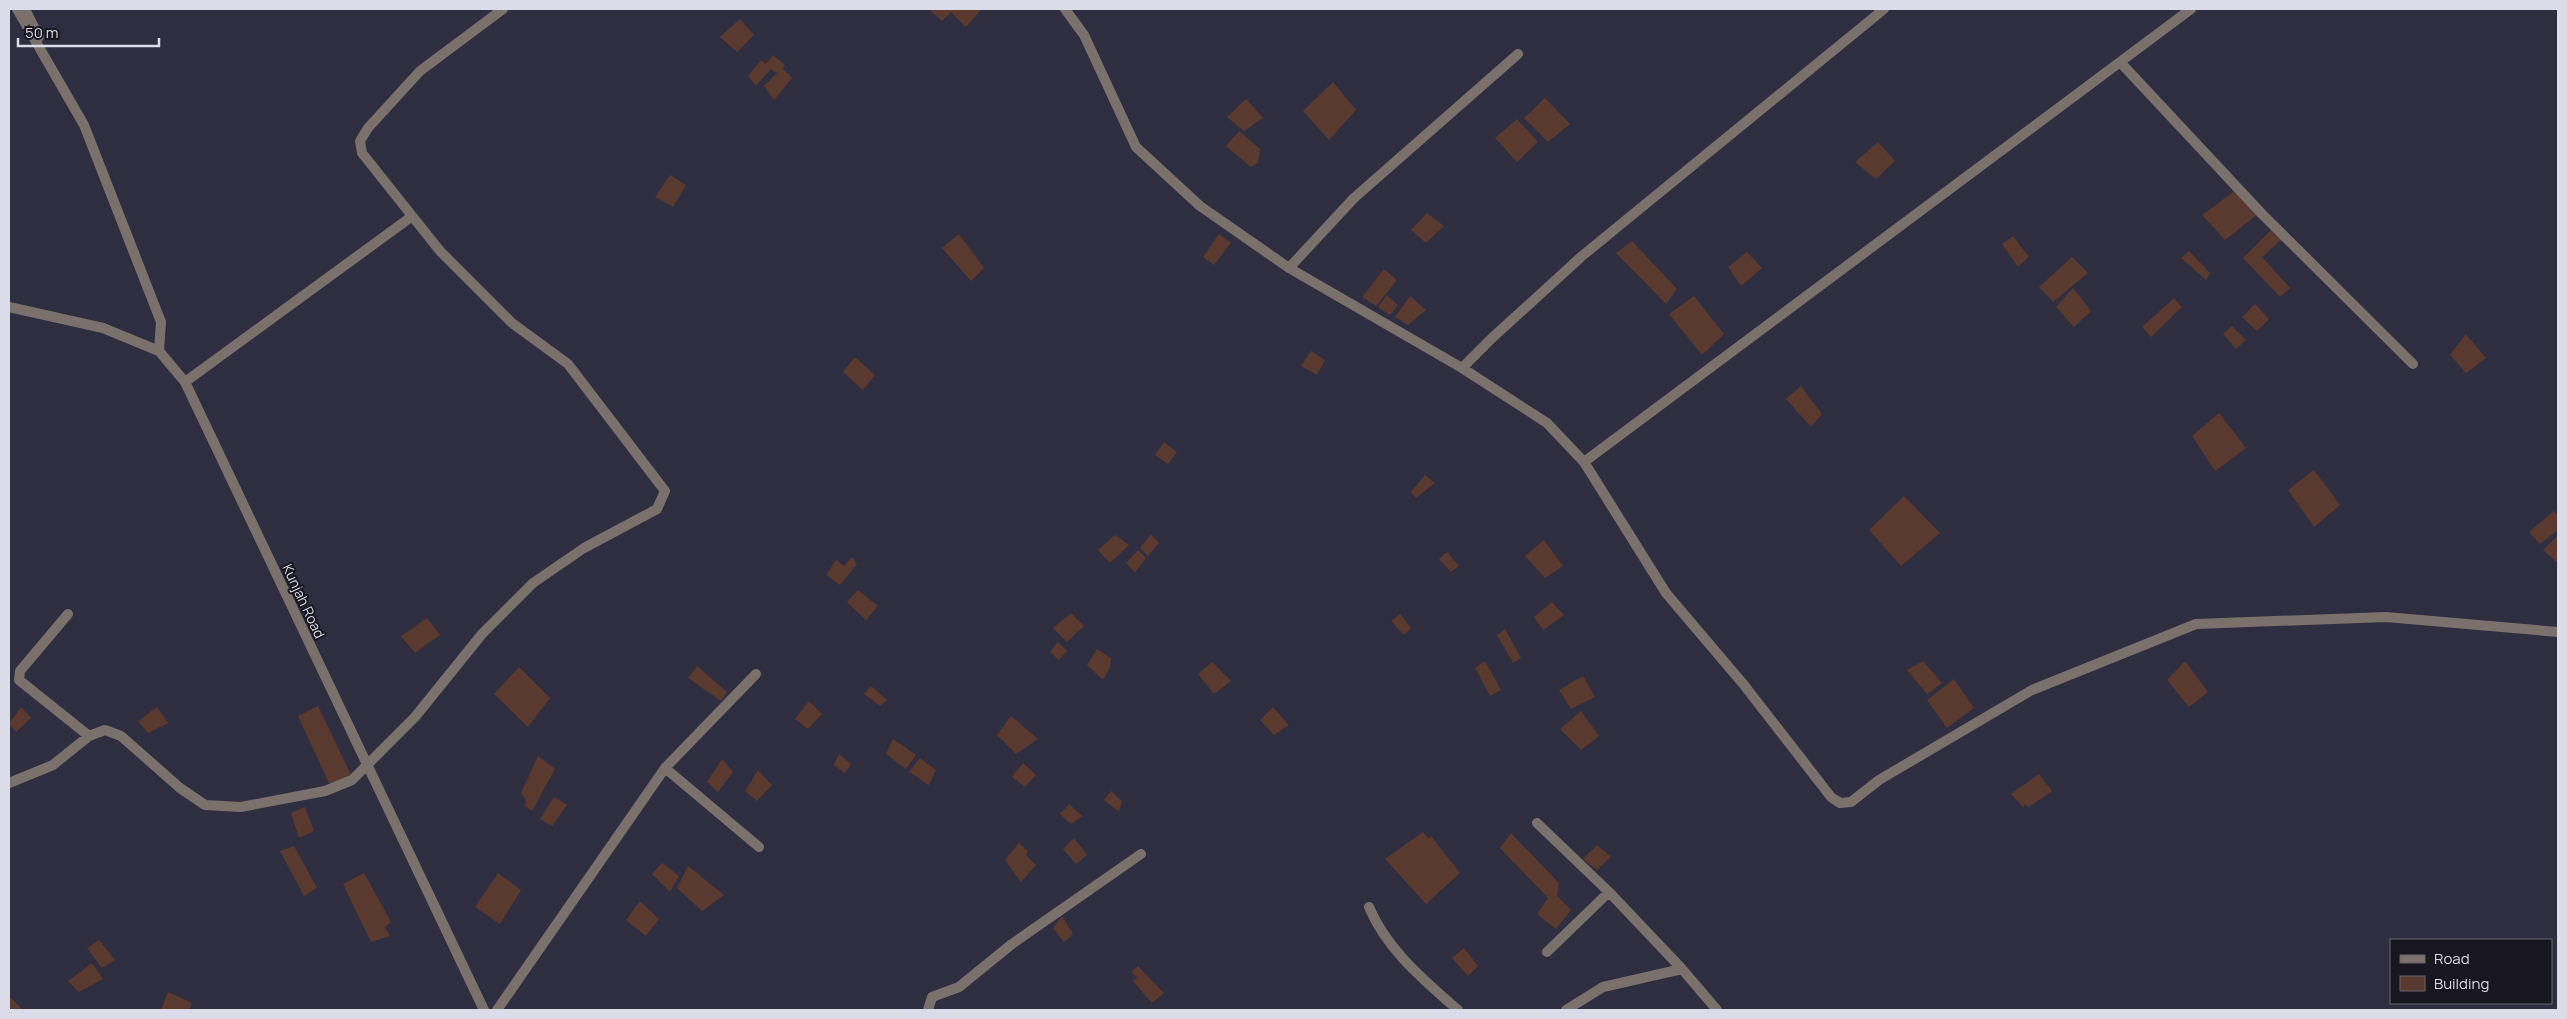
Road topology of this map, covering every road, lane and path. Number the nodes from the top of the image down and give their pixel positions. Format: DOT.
graph roads {
  1 [pos="17,9"];
  2 [pos="25,9"];
  3 [pos="503,9"];
  4 [pos="1065,9"];
  5 [pos="1884,9"];
  6 [pos="2191,9"];
  7 [pos="1518,54"];
  8 [pos="2120,62"];
  9 [pos="80,120"];
  10 [pos="411,217"];
  11 [pos="1289,268"];
  12 [pos="9,306"];
  13 [pos="159,351"];
  14 [pos="2413,364"];
  15 [pos="1462,368"];
  16 [pos="185,382"];
  17 [pos="1584,462"];
  18 [pos="68,614"];
  19 [pos="2558,632"];
  20 [pos="756,674"];
  21 [pos="89,736"];
  22 [pos="367,765"];
  23 [pos="665,768"];
  24 [pos="9,783"];
  25 [pos="1537,823"];
  26 [pos="759,847"];
  27 [pos="1141,854"];
  28 [pos="1609,892"];
  29 [pos="1369,907"];
  30 [pos="1547,952"];
  31 [pos="1682,969"];
  32 [pos="484,1010"];
  33 [pos="497,1010"];
  34 [pos="928,1010"];
  35 [pos="1458,1010"];
  36 [pos="1566,1010"];
  37 [pos="1717,1010"];
  1 -- 9 [label="street"];
  2 -- 9 [label="street"];
  3 -- 10 [label="street"];
  4 -- 11 [label="street"];
  5 -- 15 [label="street"];
  6 -- 8 [label="street"];
  7 -- 11 [label="street"];
  8 -- 14 [label="street"];
  8 -- 17 [label="street"];
  9 -- 13 [label="street"];
  10 -- 16 [label="street"];
  10 -- 22 [label="street"];
  11 -- 15 [label="street"];
  12 -- 13 [label="street, Kunjah Road"];
  13 -- 16 [label="street, Kunjah Road"];
  15 -- 17 [label="street"];
  16 -- 22 [label="street, Kunjah Road"];
  17 -- 19 [label="street"];
  18 -- 21 [label="street"];
  20 -- 23 [label="street"];
  21 -- 22 [label="street"];
  21 -- 24 [label="street"];
  22 -- 32 [label="street, Kunjah Road"];
  23 -- 26 [label="street"];
  23 -- 33 [label="street"];
  25 -- 28 [label="street"];
  27 -- 34 [label="street"];
  28 -- 30 [label="street"];
  28 -- 31 [label="street"];
  29 -- 35 [label="street"];
  31 -- 36 [label="street"];
  31 -- 37 [label="street"];
}
